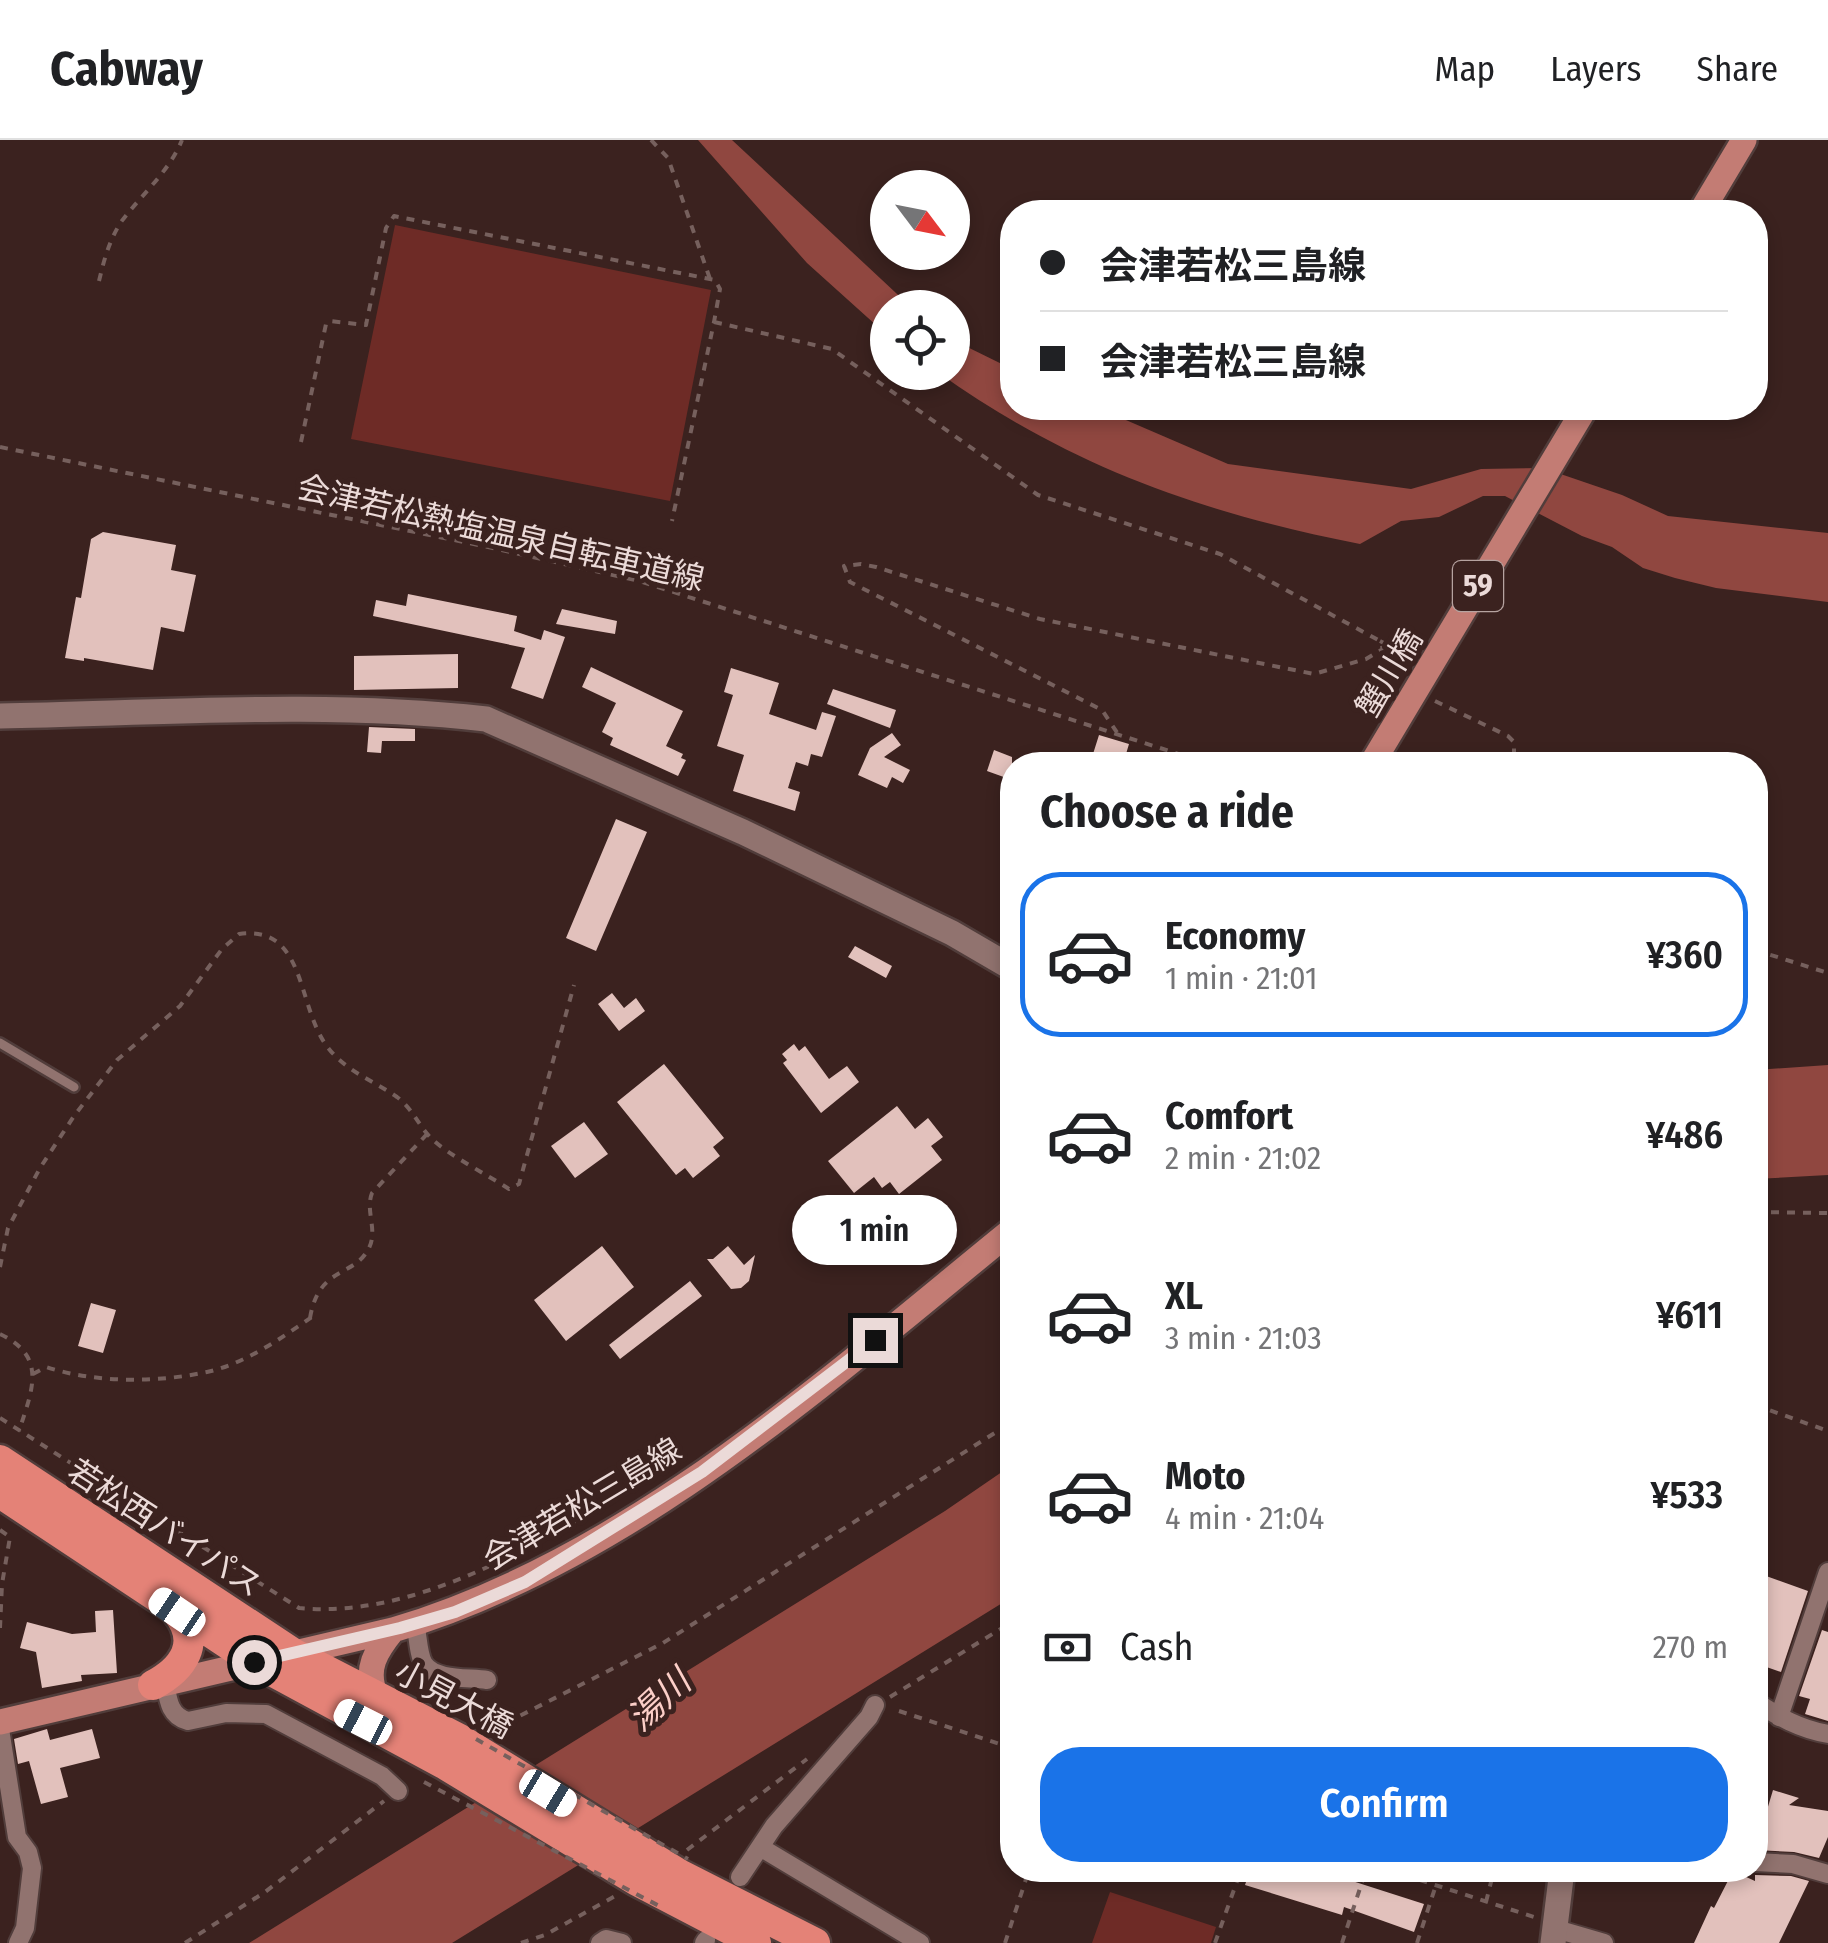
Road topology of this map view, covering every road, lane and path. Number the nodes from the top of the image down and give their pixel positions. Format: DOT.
graph roads {
  1 [pos="182,140"];
  2 [pos="650,140"];
  3 [pos="1744,140"];
  4 [pos="1708,200"];
  5 [pos="710,279"];
  6 [pos="99,281"];
  7 [pos="714,322"];
  8 [pos="1578,420"];
  9 [pos="301,442"];
  10 [pos="0,447"];
  11 [pos="672,521"];
  12 [pos="1380,641"];
  13 [pos="1408,675"];
  14 [pos="1427,696"];
  15 [pos="0,716"];
  16 [pos="1120,737"];
  17 [pos="1170,752"];
  18 [pos="1379,752"];
  19 [pos="1514,752"];
  20 [pos="1768,954"];
  21 [pos="1000,961"];
  22 [pos="1828,973"];
  23 [pos="574,984"];
  24 [pos="0,1042"];
  25 [pos="74,1087"];
  26 [pos="428,1133"];
  27 [pos="1768,1212"];
  28 [pos="1828,1212"];
  29 [pos="1000,1240"];
  30 [pos="0,1266"];
  31 [pos="0,1334"];
  32 [pos="33,1374"];
  33 [pos="1768,1410"];
  34 [pos="0,1418"];
  35 [pos="1000,1430"];
  36 [pos="18,1431"];
  37 [pos="1828,1431"];
  38 [pos="0,1460"];
  39 [pos="624,1492"];
  40 [pos="0,1493"];
  41 [pos="0,1530"];
  42 [pos="1828,1572"];
  43 [pos="177,1612"];
  44 [pos="404,1627"];
  45 [pos="0,1628"];
  46 [pos="293,1653"];
  47 [pos="254,1662"];
  48 [pos="487,1680"];
  49 [pos="159,1683"];
  50 [pos="376,1696"];
  51 [pos="875,1705"];
  52 [pos="898,1711"];
  53 [pos="1768,1711"];
  54 [pos="1779,1718"];
  55 [pos="0,1726"];
  56 [pos="493,1730"];
  57 [pos="1828,1734"];
  58 [pos="1000,1744"];
  59 [pos="450,1756"];
  60 [pos="398,1791"];
  61 [pos="760,1847"];
  62 [pos="1768,1863"];
  63 [pos="1828,1874"];
  64 [pos="740,1877"];
  65 [pos="638,1881"];
  66 [pos="1025,1882"];
  67 [pos="1237,1882"];
  68 [pos="1362,1882"];
  69 [pos="1425,1882"];
  70 [pos="1491,1882"];
  71 [pos="1561,1882"];
  72 [pos="675,1885"];
  73 [pos="1436,1886"];
  74 [pos="1486,1902"];
  75 [pos="1555,1932"];
  76 [pos="18,1943"];
  77 [pos="185,1943"];
  78 [pos="521,1943"];
  79 [pos="600,1943"];
  80 [pos="622,1943"];
  81 [pos="756,1943"];
  82 [pos="815,1943"];
  83 [pos="920,1943"];
  84 [pos="1005,1943"];
  85 [pos="1215,1943"];
  86 [pos="1342,1943"];
  87 [pos="1417,1943"];
  88 [pos="1604,1943"];
  1 -- 6 [label="path"];
  2 -- 5 [label="path"];
  3 -- 4 [label="main road"];
  5 -- 7 [label="path"];
  5 -- 9 [label="path"];
  7 -- 11 [label="path"];
  7 -- 12 [label="path"];
  8 -- 18 [label="main road, 蟹川橋 / 59, bridge"];
  10 -- 16 [label="path, 会津若松熱塩温泉自転車道線"];
  12 -- 13 [label="path"];
  12 -- 16 [label="path"];
  14 -- 19 [label="path"];
  15 -- 21 [label="street"];
  16 -- 17 [label="path, 会津若松熱塩温泉自転車道線"];
  20 -- 22 [label="path"];
  23 -- 26 [label="path"];
  24 -- 25 [label="lane"];
  26 -- 30 [label="path"];
  26 -- 32 [label="path"];
  27 -- 28 [label="path"];
  29 -- 44 [label="main road, 会津若松三島線"];
  31 -- 32 [label="path"];
  32 -- 36 [label="path"];
  33 -- 37 [label="path"];
  34 -- 36 [label="path"];
  35 -- 56 [label="path"];
  36 -- 39 [label="path"];
  38 -- 46 [label="highway, 若松西バイパス"];
  40 -- 43 [label="highway, 若松西バイパス"];
  41 -- 45 [label="path"];
  42 -- 54 [label="street"];
  43 -- 47 [label="highway, 若松西バイパス"];
  43 -- 49 [label="highway"];
  44 -- 46 [label="main road, 会津若松三島線"];
  44 -- 48 [label="street"];
  44 -- 50 [label="main road"];
  46 -- 47 [label="main road, 会津若松三島線"];
  46 -- 50 [label="highway, 小見大橋"];
  47 -- 49 [label="main road, 会津若松三島線"];
  47 -- 59 [label="highway, 小見大橋"];
  49 -- 55 [label="main road, 会津若松三島線"];
  49 -- 60 [label="street"];
  50 -- 59 [label="highway, 小見大橋"];
  51 -- 61 [label="street"];
  52 -- 58 [label="path"];
  53 -- 54 [label="street"];
  54 -- 57 [label="street"];
  55 -- 76 [label="street"];
  59 -- 65 [label="highway, 小見大橋"];
  59 -- 72 [label="highway, 小見大橋"];
  59 -- 72 [label="path, bridge"];
  59 -- 72 [label="path, bridge"];
  60 -- 77 [label="path"];
  61 -- 64 [label="street"];
  61 -- 83 [label="street"];
  62 -- 63 [label="street"];
  65 -- 72 [label="highway, 小見大橋"];
  65 -- 78 [label="path"];
  66 -- 84 [label="path"];
  67 -- 85 [label="path"];
  68 -- 86 [label="path"];
  69 -- 73 [label="path"];
  70 -- 74 [label="path"];
  71 -- 75 [label="street"];
  72 -- 81 [label="highway"];
  72 -- 82 [label="highway"];
  73 -- 74 [label="path"];
  73 -- 87 [label="path"];
  74 -- 75 [label="path"];
  75 -- 88 [label="street"];
  79 -- 80 [label="street"];
}
